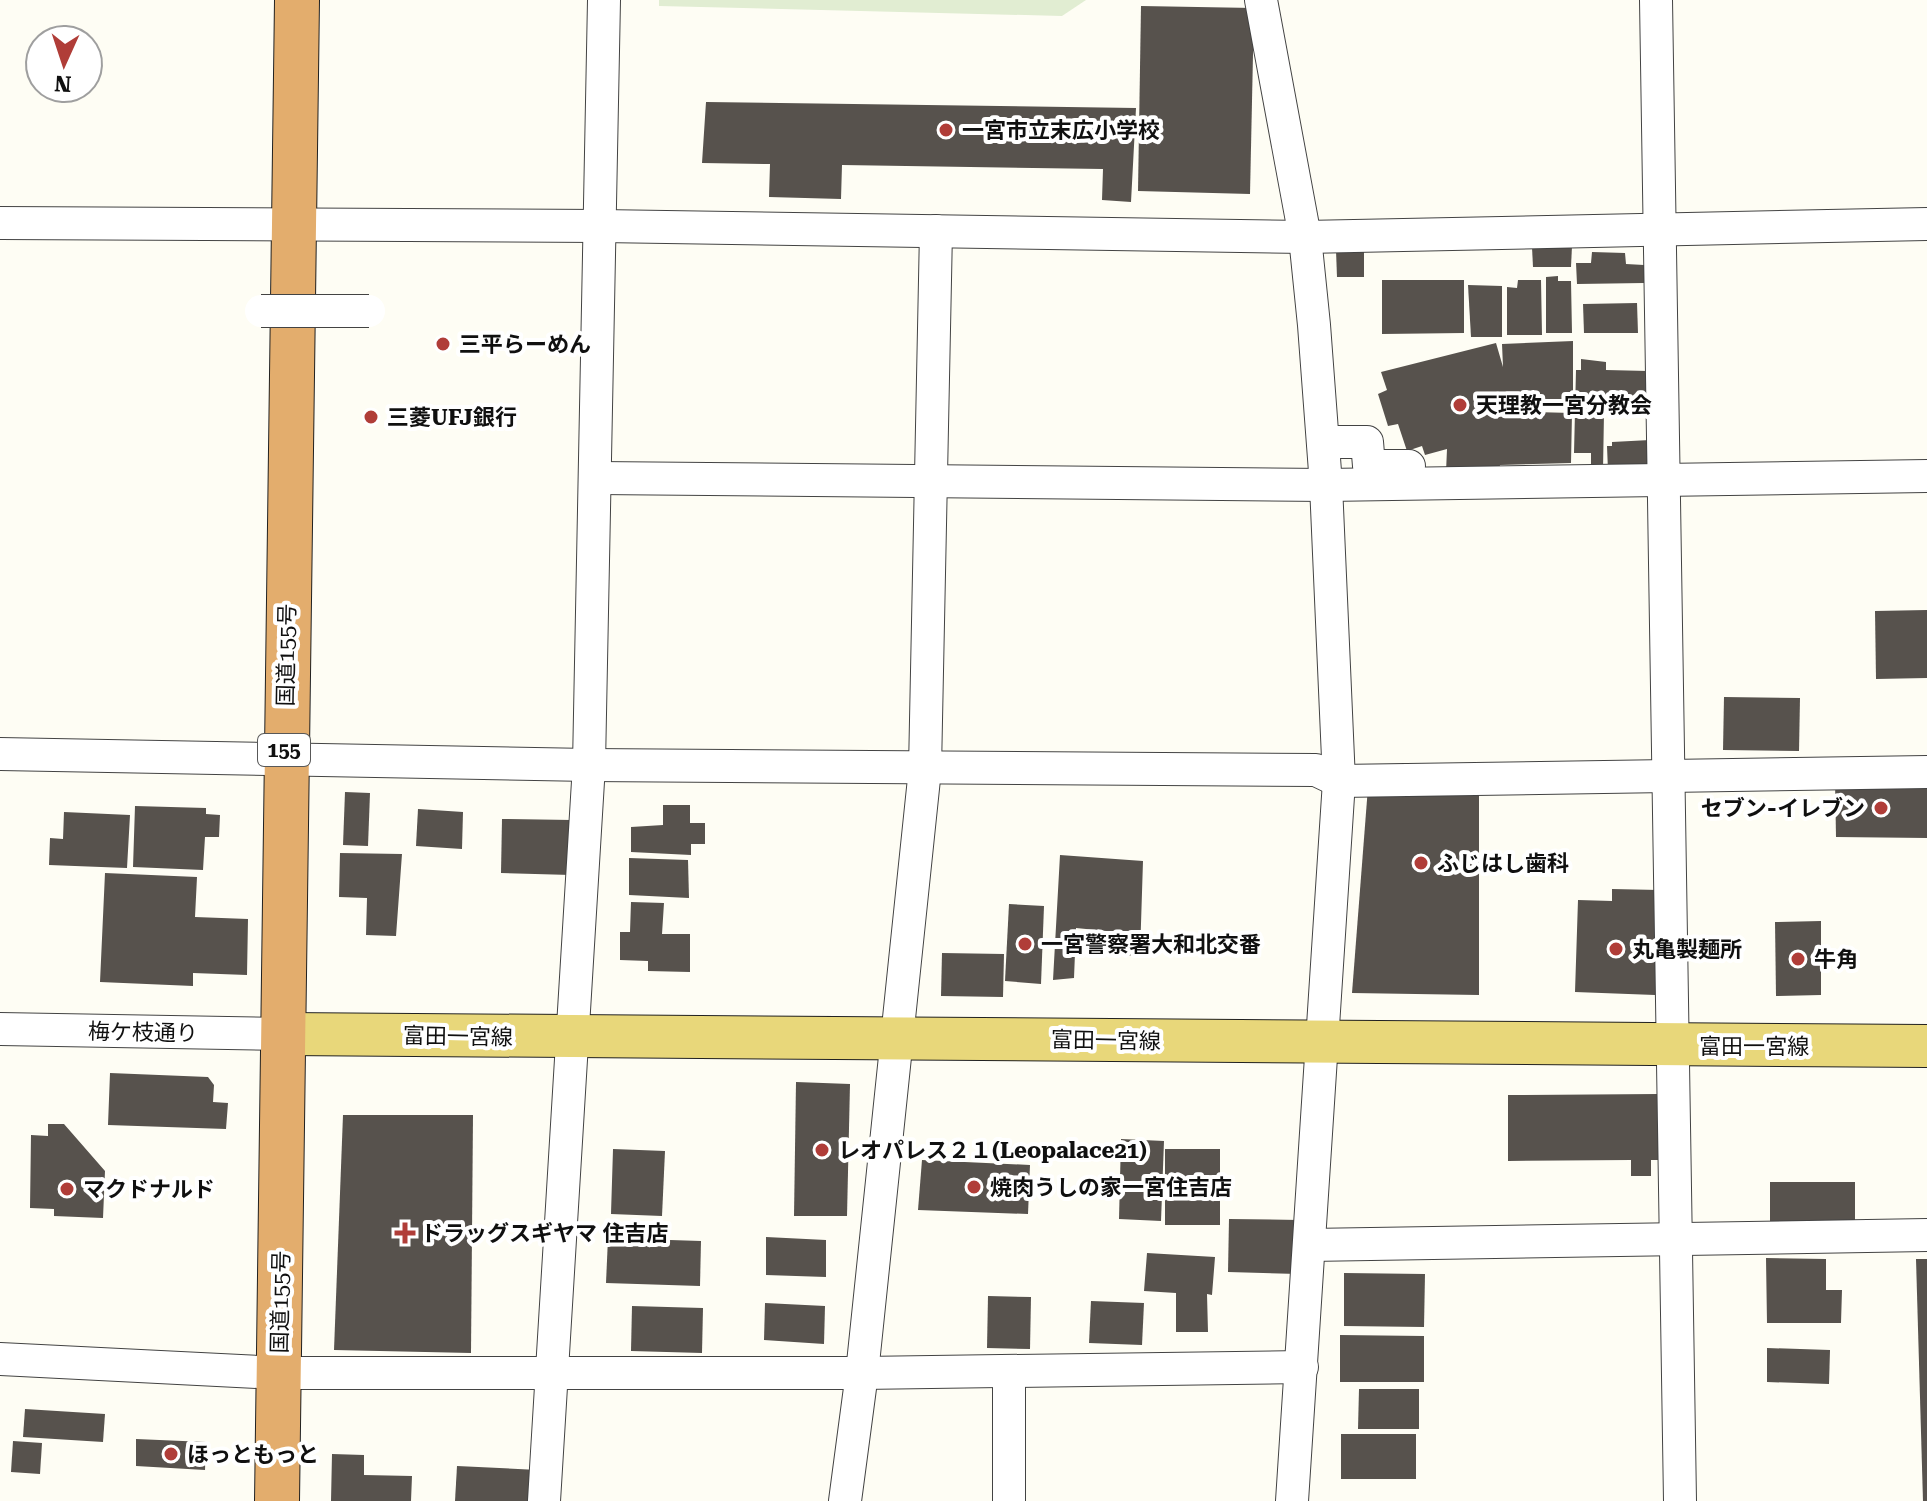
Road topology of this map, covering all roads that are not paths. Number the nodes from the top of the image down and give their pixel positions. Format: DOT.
graph roads {
  1 [pos="297,0"];
  2 [pos="604,0"];
  3 [pos="1261,0"];
  4 [pos="1656,0"];
  5 [pos="0,223"];
  6 [pos="1927,224"];
  7 [pos="293,225"];
  8 [pos="601,226"];
  9 [pos="1662,227"];
  10 [pos="936,231"];
  11 [pos="1305,237"];
  12 [pos="261,311"];
  13 [pos="369,311"];
  14 [pos="1323,442"];
  15 [pos="1430,465"];
  16 [pos="1927,476"];
  17 [pos="597,478"];
  18 [pos="929,479"];
  19 [pos="1665,481"];
  20 [pos="1326,485"];
  21 [pos="0,754"];
  22 [pos="284,760"];
  23 [pos="589,765"];
  24 [pos="925,769"];
  25 [pos="1927,772"];
  26 [pos="1670,775"];
  27 [pos="1339,781"];
  28 [pos="0,1029"];
  29 [pos="286,1034"];
  30 [pos="575,1038"];
  31 [pos="896,1038"];
  32 [pos="1323,1043"];
  33 [pos="1674,1045"];
  34 [pos="1927,1046"];
  35 [pos="1927,1235"];
  36 [pos="1677,1240"];
  37 [pos="1309,1245"];
  38 [pos="0,1359"];
  39 [pos="1302,1367"];
  40 [pos="1009,1371"];
  41 [pos="278,1373"];
  42 [pos="553,1373"];
  43 [pos="862,1373"];
  44 [pos="277,1501"];
  45 [pos="544,1501"];
  46 [pos="845,1501"];
  47 [pos="1009,1501"];
  48 [pos="1292,1501"];
  49 [pos="1680,1501"];
  1 -- 7 [label="highway, 国道155号 / 155"];
  2 -- 8 [label="street"];
  3 -- 11 [label="street"];
  4 -- 9 [label="street"];
  5 -- 7 [label="street"];
  6 -- 9 [label="street"];
  7 -- 8 [label="street"];
  7 -- 22 [label="highway, 国道155号 / 155"];
  8 -- 10 [label="street"];
  8 -- 17 [label="street"];
  9 -- 11 [label="street"];
  9 -- 19 [label="street"];
  10 -- 11 [label="street"];
  10 -- 18 [label="street"];
  11 -- 14 [label="street"];
  12 -- 13 [label="street, bridge"];
  14 -- 15 [label="street"];
  14 -- 20 [label="street"];
  16 -- 19 [label="street"];
  17 -- 18 [label="street"];
  17 -- 23 [label="street"];
  18 -- 20 [label="street"];
  18 -- 24 [label="street"];
  19 -- 20 [label="street"];
  19 -- 26 [label="street"];
  20 -- 27 [label="street"];
  21 -- 22 [label="street"];
  22 -- 23 [label="street"];
  22 -- 29 [label="highway, 国道155号 / 155"];
  23 -- 24 [label="street"];
  23 -- 30 [label="street"];
  24 -- 27 [label="street"];
  24 -- 31 [label="street"];
  25 -- 26 [label="street"];
  26 -- 27 [label="street"];
  26 -- 33 [label="street"];
  27 -- 32 [label="street"];
  28 -- 29 [label="street, 梅ケ枝通り"];
  29 -- 30 [label="main road, 富田一宮線"];
  29 -- 41 [label="highway, 国道155号 / 155"];
  30 -- 31 [label="main road, 富田一宮線"];
  30 -- 42 [label="street"];
  31 -- 32 [label="main road, 富田一宮線"];
  31 -- 43 [label="street"];
  32 -- 33 [label="main road, 富田一宮線"];
  32 -- 37 [label="street"];
  33 -- 34 [label="main road, 富田一宮線"];
  33 -- 36 [label="street"];
  35 -- 36 [label="street"];
  36 -- 37 [label="street"];
  36 -- 49 [label="street"];
  37 -- 39 [label="street"];
  38 -- 41 [label="street"];
  39 -- 40 [label="street"];
  39 -- 48 [label="street"];
  40 -- 43 [label="street"];
  40 -- 47 [label="street"];
  41 -- 42 [label="street"];
  41 -- 44 [label="highway, 国道155号 / 155"];
  42 -- 43 [label="street"];
  42 -- 45 [label="street"];
  43 -- 46 [label="street"];
}
